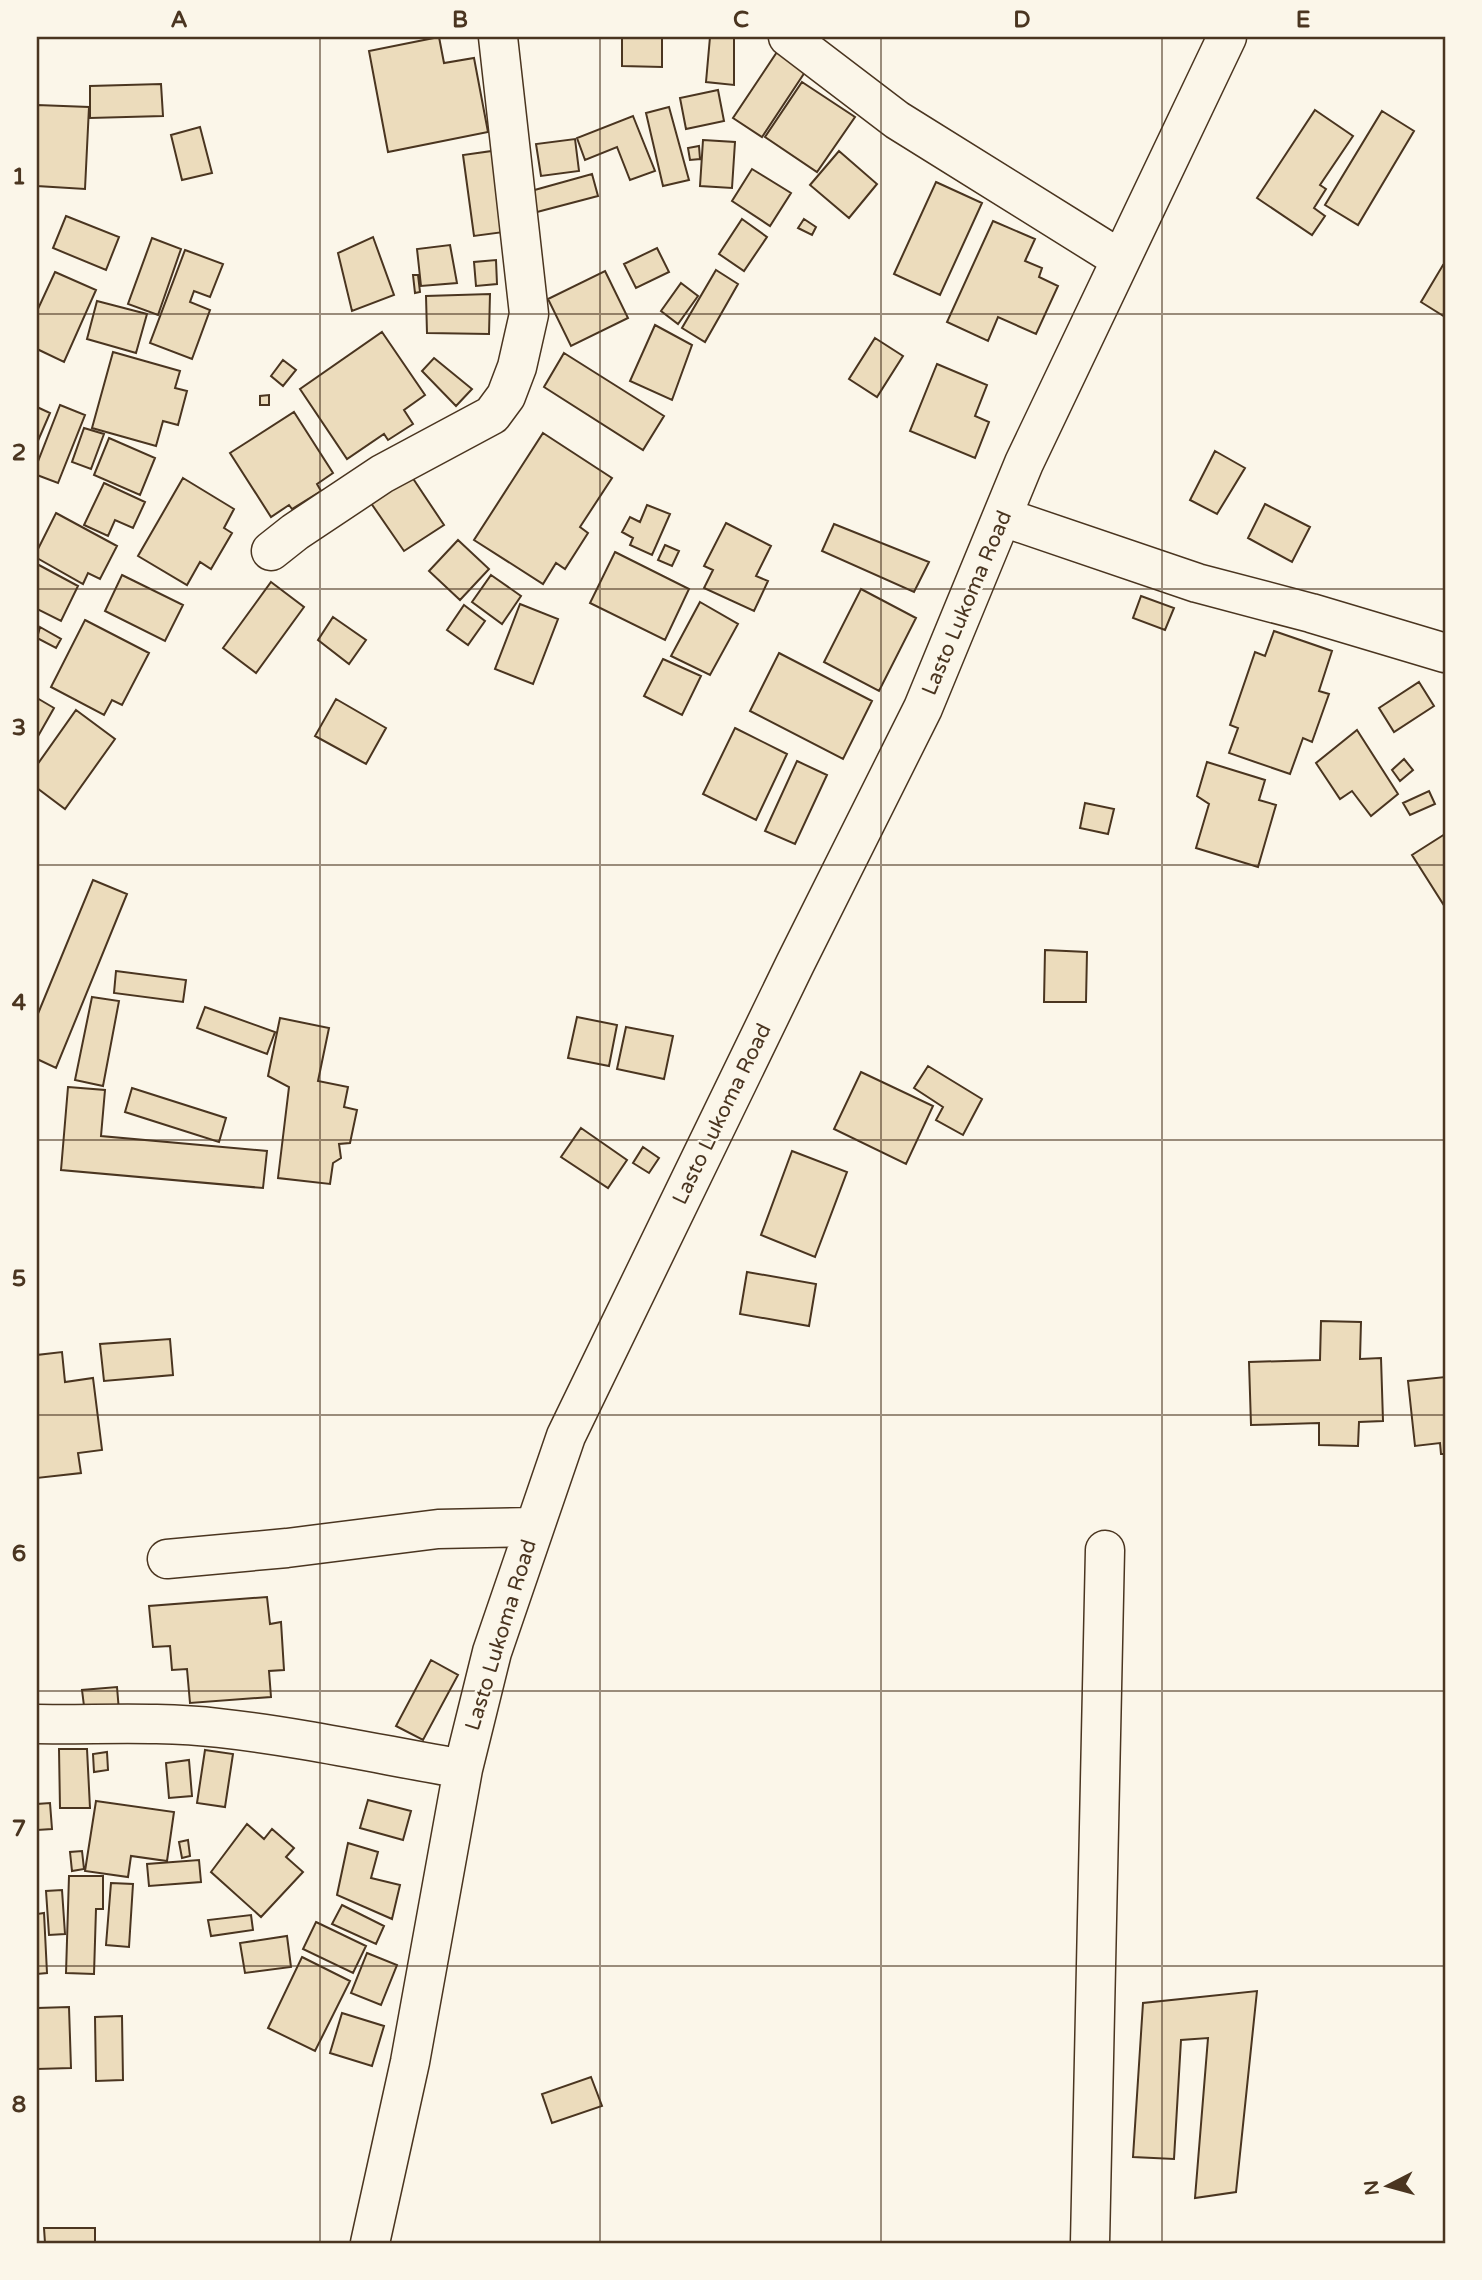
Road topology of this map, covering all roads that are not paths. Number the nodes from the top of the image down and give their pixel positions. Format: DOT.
graph roads {
  1 [pos="498,37"];
  2 [pos="788,37"];
  3 [pos="1227,37"];
  4 [pos="1120,259"];
  5 [pos="1003,517"];
  6 [pos="271,551"];
  7 [pos="1445,653"];
  8 [pos="533,1527"];
  9 [pos="1105,1550"];
  10 [pos="167,1559"];
  11 [pos="37,1724"];
  12 [pos="463,1769"];
  13 [pos="370,2243"];
  14 [pos="1090,2243"];
  1 -- 6 [label="street"];
  2 -- 4 [label="street"];
  3 -- 4 [label="street, Lasto Lukoma Road"];
  4 -- 5 [label="street, Lasto Lukoma Road"];
  5 -- 7 [label="street"];
  5 -- 8 [label="street, Lasto Lukoma Road"];
  8 -- 10 [label="street"];
  8 -- 12 [label="street, Lasto Lukoma Road"];
  9 -- 14 [label="street"];
  11 -- 12 [label="street"];
  12 -- 13 [label="street, Lasto Lukoma Road"];
}
